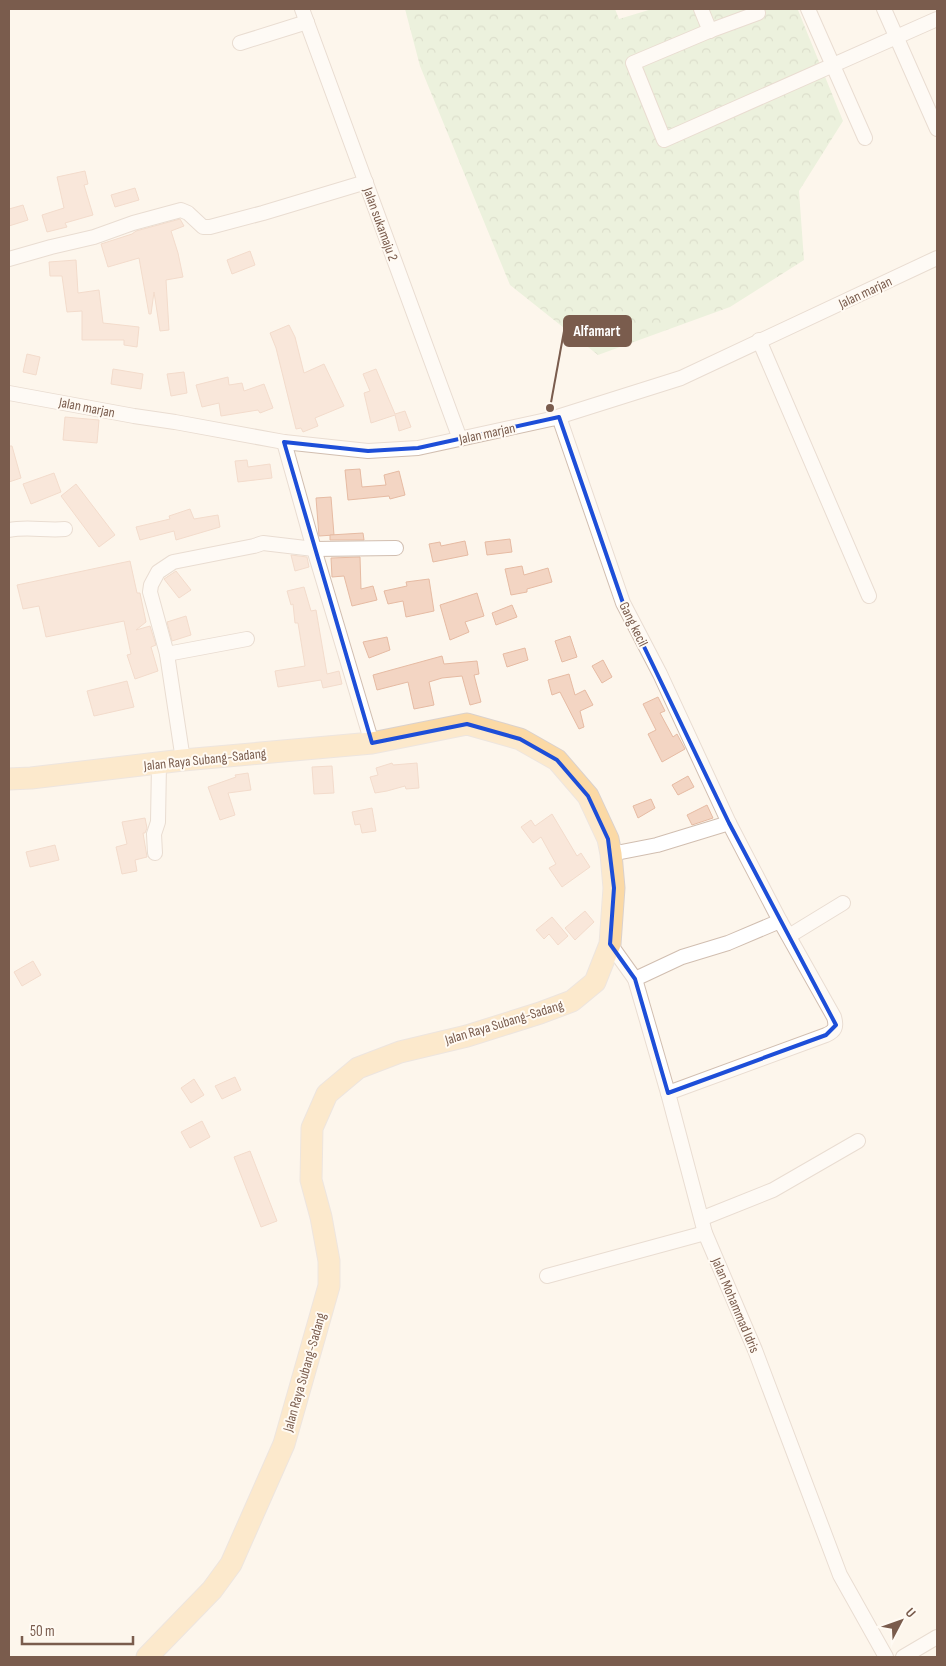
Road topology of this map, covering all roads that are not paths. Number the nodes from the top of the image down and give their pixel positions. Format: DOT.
graph roads {
  1 [pos="701,9"];
  2 [pos="808,9"];
  3 [pos="884,9"];
  4 [pos="758,13"];
  5 [pos="305,15"];
  6 [pos="937,19"];
  7 [pos="710,31"];
  8 [pos="896,37"];
  9 [pos="240,43"];
  10 [pos="833,65"];
  11 [pos="937,129"];
  12 [pos="865,138"];
  13 [pos="366,182"];
  14 [pos="937,258"];
  15 [pos="9,259"];
  16 [pos="759,340"];
  17 [pos="9,393"];
  18 [pos="559,417"];
  19 [pos="460,439"];
  20 [pos="284,442"];
  21 [pos="65,529"];
  22 [pos="9,530"];
  23 [pos="396,548"];
  24 [pos="314,549"];
  25 [pos="869,596"];
  26 [pos="247,639"];
  27 [pos="167,654"];
  28 [pos="372,743"];
  29 [pos="183,760"];
  30 [pos="159,764"];
  31 [pos="9,779"];
  32 [pos="729,823"];
  33 [pos="154,853"];
  34 [pos="611,854"];
  35 [pos="843,903"];
  36 [pos="780,921"];
  37 [pos="789,936"];
  38 [pos="610,944"];
  39 [pos="635,979"];
  40 [pos="668,1093"];
  41 [pos="858,1141"];
  42 [pos="703,1218"];
  43 [pos="705,1233"];
  44 [pos="547,1276"];
  45 [pos="937,1638"];
  46 [pos="147,1657"];
  47 [pos="886,1657"];
  48 [pos="903,1657"];
  1 -- 7 [label="street"];
  2 -- 10 [label="street"];
  3 -- 8 [label="street"];
  4 -- 7 [label="street"];
  5 -- 9 [label="street"];
  5 -- 13 [label="street, Jalan sukamaju 2"];
  6 -- 8 [label="street"];
  7 -- 10 [label="street"];
  8 -- 10 [label="street"];
  8 -- 11 [label="street"];
  10 -- 12 [label="street"];
  13 -- 15 [label="street"];
  13 -- 19 [label="street, Jalan sukamaju 2"];
  14 -- 16 [label="street, Jalan marjan"];
  16 -- 18 [label="street, Jalan marjan"];
  16 -- 25 [label="street"];
  17 -- 20 [label="street, Jalan marjan"];
  18 -- 19 [label="street, Jalan marjan"];
  18 -- 32 [label="street, Gang kecil"];
  19 -- 20 [label="street, Jalan marjan"];
  20 -- 24 [label="street"];
  21 -- 22 [label="street"];
  23 -- 24 [label="street"];
  24 -- 27 [label="street"];
  24 -- 28 [label="street"];
  26 -- 27 [label="street"];
  27 -- 29 [label="street"];
  28 -- 29 [label="main road, Jalan Raya Subang-Sadang"];
  28 -- 34 [label="main road, Jalan Raya Subang-Sadang"];
  29 -- 30 [label="main road, Jalan Raya Subang-Sadang"];
  30 -- 31 [label="main road, Jalan Raya Subang-Sadang"];
  30 -- 33 [label="street"];
  32 -- 34 [label="street"];
  32 -- 36 [label="street, Gang kecil"];
  34 -- 38 [label="main road, Jalan Raya Subang-Sadang"];
  35 -- 37 [label="street"];
  36 -- 37 [label="street, Gang kecil"];
  36 -- 39 [label="street"];
  37 -- 40 [label="street, Gang kecil"];
  38 -- 39 [label="street, Jalan Mohammad Idris"];
  38 -- 46 [label="main road, Jalan Raya Subang-Sadang"];
  39 -- 40 [label="street, Jalan Mohammad Idris"];
  40 -- 42 [label="street, Jalan Mohammad Idris"];
  41 -- 42 [label="street"];
  42 -- 43 [label="street, Jalan Mohammad Idris"];
  43 -- 44 [label="street"];
  43 -- 47 [label="street, Jalan Mohammad Idris"];
  45 -- 48 [label="street"];
}
